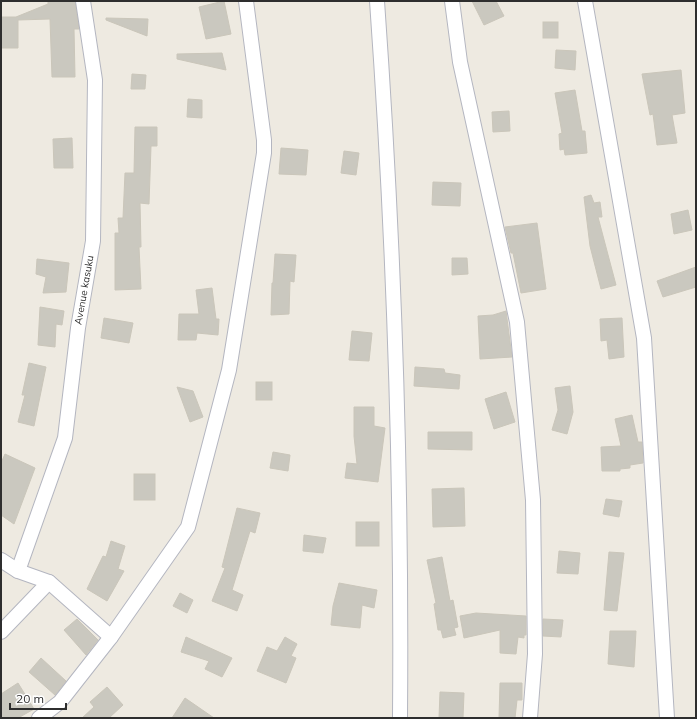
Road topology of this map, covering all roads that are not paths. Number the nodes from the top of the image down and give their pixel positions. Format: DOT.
graph roads {
  1 [pos="83,1"];
  2 [pos="246,1"];
  3 [pos="377,1"];
  4 [pos="452,1"];
  5 [pos="585,1"];
  6 [pos="1,560"];
  7 [pos="18,571"];
  8 [pos="49,582"];
  9 [pos="1,632"];
  10 [pos="111,637"];
  11 [pos="39,718"];
  12 [pos="400,718"];
  13 [pos="530,718"];
  14 [pos="667,718"];
  1 -- 7 [label="street, Avenue kasuku"];
  2 -- 10 [label="street"];
  3 -- 12 [label="street"];
  4 -- 13 [label="street"];
  5 -- 14 [label="street"];
  6 -- 7 [label="street"];
  7 -- 8 [label="street"];
  8 -- 9 [label="street"];
  8 -- 10 [label="street"];
  10 -- 11 [label="street"];
}
